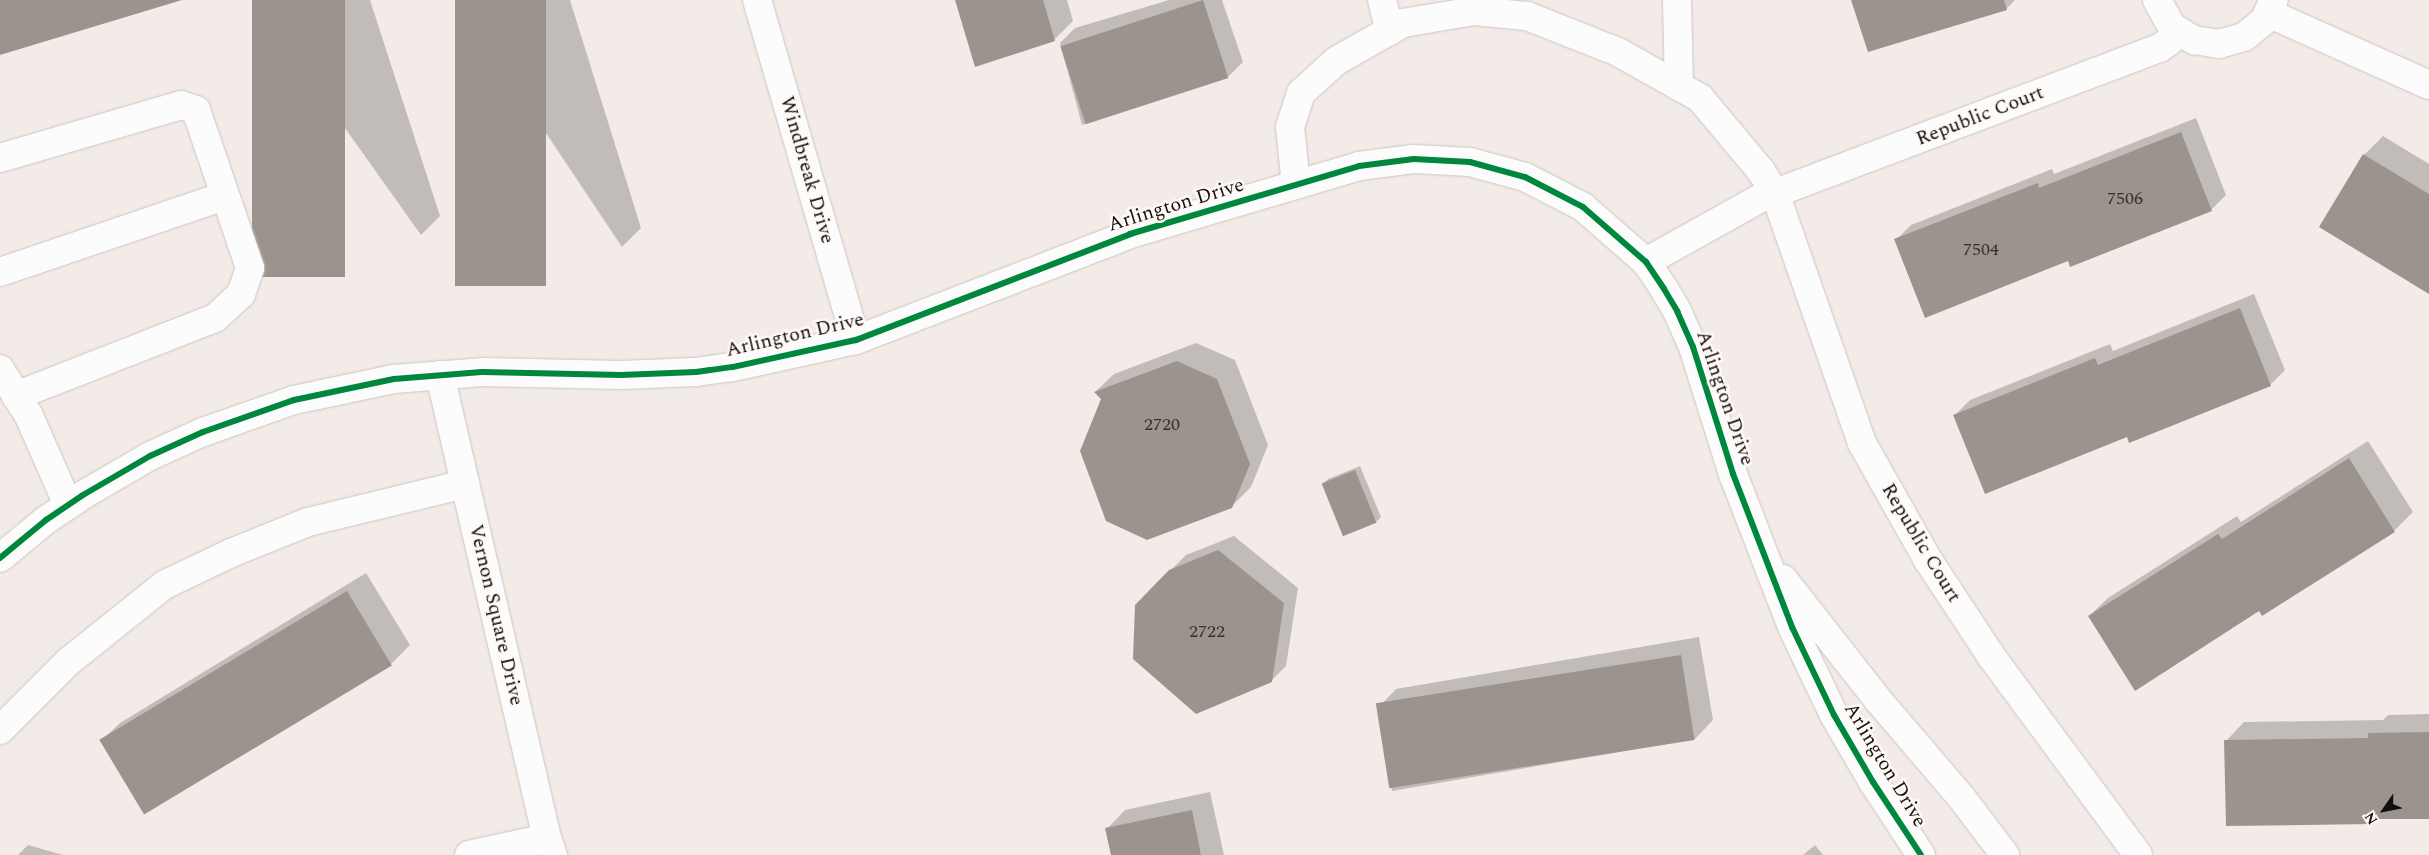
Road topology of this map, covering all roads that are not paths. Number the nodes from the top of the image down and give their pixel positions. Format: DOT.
graph roads {
  1 [pos="757,0"];
  2 [pos="1382,0"];
  3 [pos="1677,0"];
  4 [pos="2158,0"];
  5 [pos="2271,6"];
  6 [pos="1525,8"];
  7 [pos="1390,31"];
  8 [pos="2181,32"];
  9 [pos="2429,85"];
  10 [pos="1679,86"];
  11 [pos="0,158"];
  12 [pos="1296,185"];
  13 [pos="1775,194"];
  14 [pos="225,196"];
  15 [pos="1646,262"];
  16 [pos="0,272"];
  17 [pos="856,340"];
  18 [pos="0,369"];
  19 [pos="440,375"];
  20 [pos="16,396"];
  21 [pos="465,484"];
  22 [pos="68,505"];
  23 [pos="1766,556"];
  24 [pos="0,558"];
  25 [pos="0,730"];
  26 [pos="550,846"];
  27 [pos="468,855"];
  28 [pos="1921,855"];
  29 [pos="2005,855"];
  30 [pos="2138,855"];
  1 -- 17 [label="street, Windbreak Drive"];
  2 -- 7 [label="street"];
  3 -- 10 [label="street"];
  4 -- 8 [label="street"];
  5 -- 8 [label="street"];
  5 -- 9 [label="street"];
  6 -- 7 [label="street, Republic Court"];
  6 -- 10 [label="street, Republic Court"];
  7 -- 12 [label="street, Republic Court"];
  8 -- 13 [label="street, Republic Court"];
  10 -- 13 [label="street, Republic Court"];
  11 -- 14 [label="street"];
  12 -- 15 [label="street, Arlington Drive"];
  12 -- 17 [label="street, Arlington Drive"];
  13 -- 15 [label="street, Republic Court"];
  13 -- 30 [label="street, Republic Court"];
  14 -- 16 [label="street"];
  14 -- 20 [label="street"];
  15 -- 23 [label="street, Arlington Drive"];
  17 -- 19 [label="street, Arlington Drive"];
  18 -- 20 [label="street"];
  19 -- 21 [label="street, Vernon Square Drive"];
  19 -- 22 [label="street, Arlington Drive"];
  20 -- 22 [label="street"];
  21 -- 25 [label="street"];
  21 -- 26 [label="street, Vernon Square Drive"];
  22 -- 24 [label="street, Arlington Drive"];
  23 -- 28 [label="street, Arlington Drive"];
  23 -- 29 [label="street, Arlington Drive"];
  26 -- 27 [label="street"];
}
